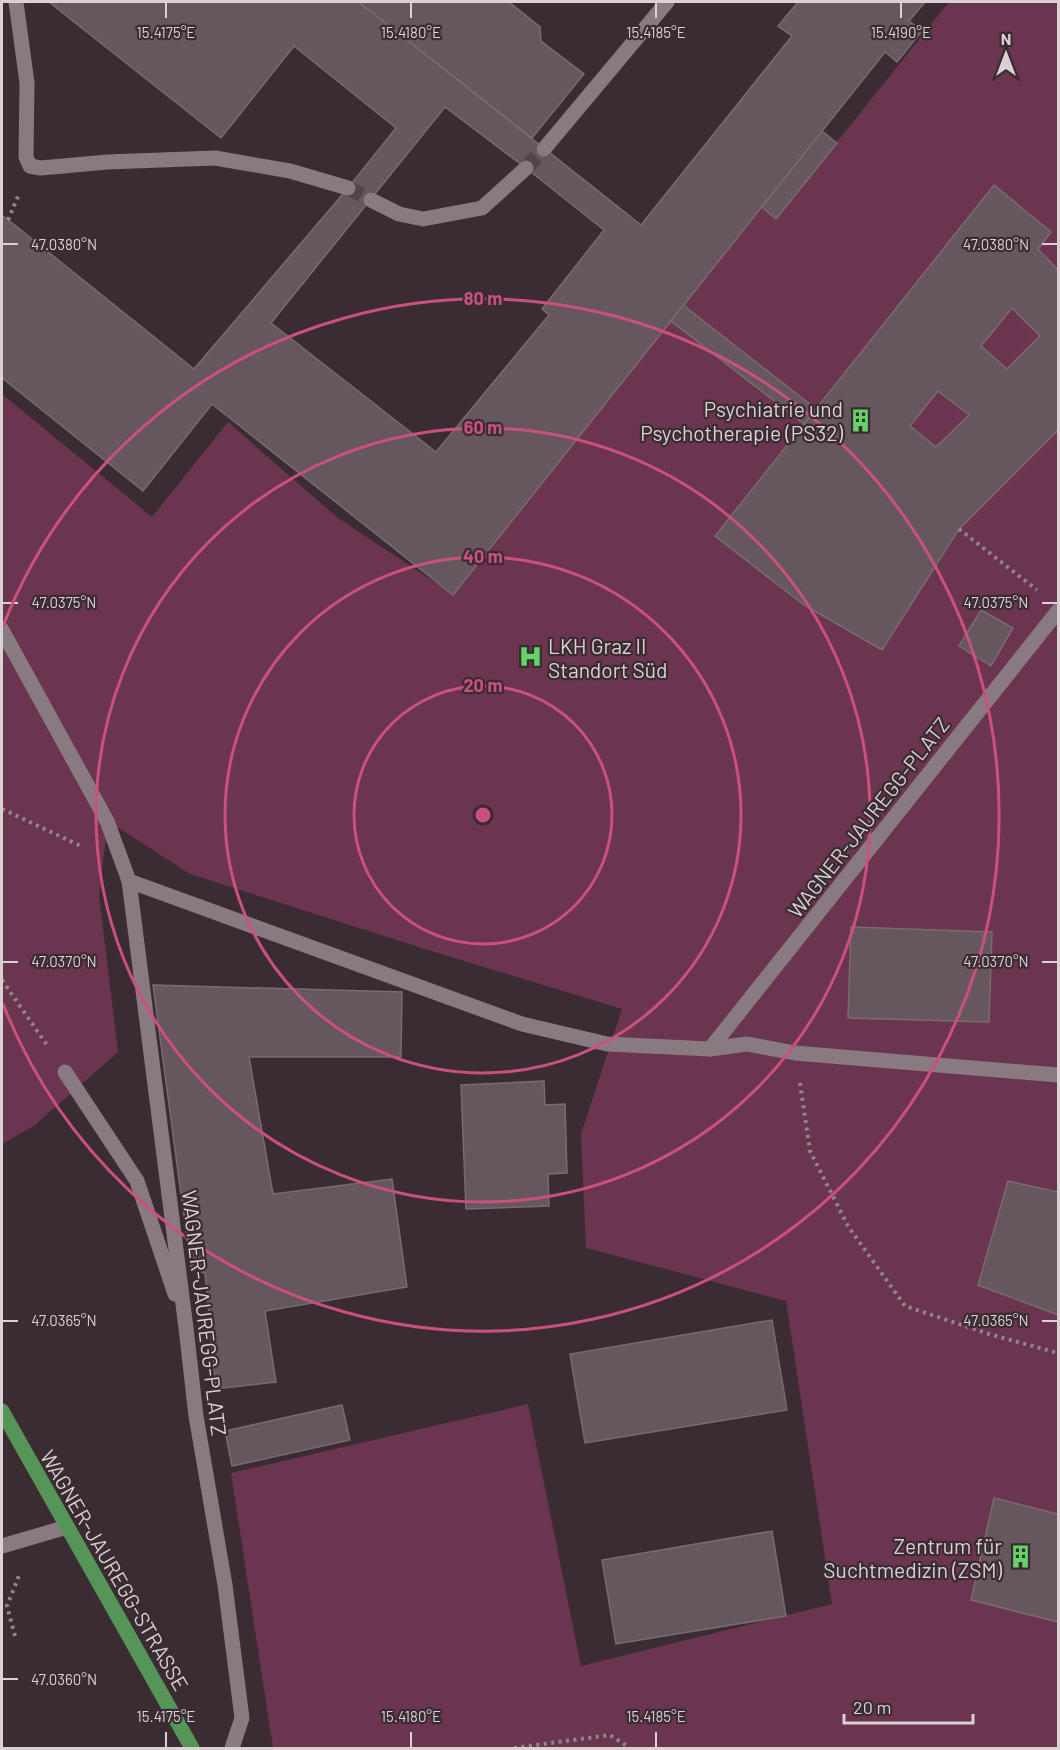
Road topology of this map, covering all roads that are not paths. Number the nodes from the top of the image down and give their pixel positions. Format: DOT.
graph roads {
  1 [pos="16,2"];
  2 [pos="667,2"];
  3 [pos="544,149"];
  4 [pos="526,168"];
  5 [pos="348,189"];
  6 [pos="371,200"];
  7 [pos="1059,611"];
  8 [pos="2,630"];
  9 [pos="129,881"];
  10 [pos="710,1049"];
  11 [pos="65,1072"];
  12 [pos="1059,1075"];
  13 [pos="186,1328"];
  14 [pos="2,1411"];
  15 [pos="67,1527"];
  16 [pos="2,1546"];
  17 [pos="192,1749"];
  18 [pos="232,1749"];
  1 -- 5 [label="street"];
  2 -- 3 [label="street"];
  4 -- 6 [label="street"];
  7 -- 10 [label="street, WAGNER-JAUREGG-PLATZ"];
  8 -- 9 [label="street, WAGNER-JAUREGG-PLATZ"];
  9 -- 10 [label="street"];
  9 -- 13 [label="street, WAGNER-JAUREGG-PLATZ"];
  10 -- 12 [label="street"];
  11 -- 13 [label="street"];
  13 -- 18 [label="street, WAGNER-JAUREGG-PLATZ"];
  14 -- 15 [label="main road, WAGNER-JAUREGG-STRASSE"];
  15 -- 16 [label="street"];
  15 -- 17 [label="main road, WAGNER-JAUREGG-STRASSE"];
}
